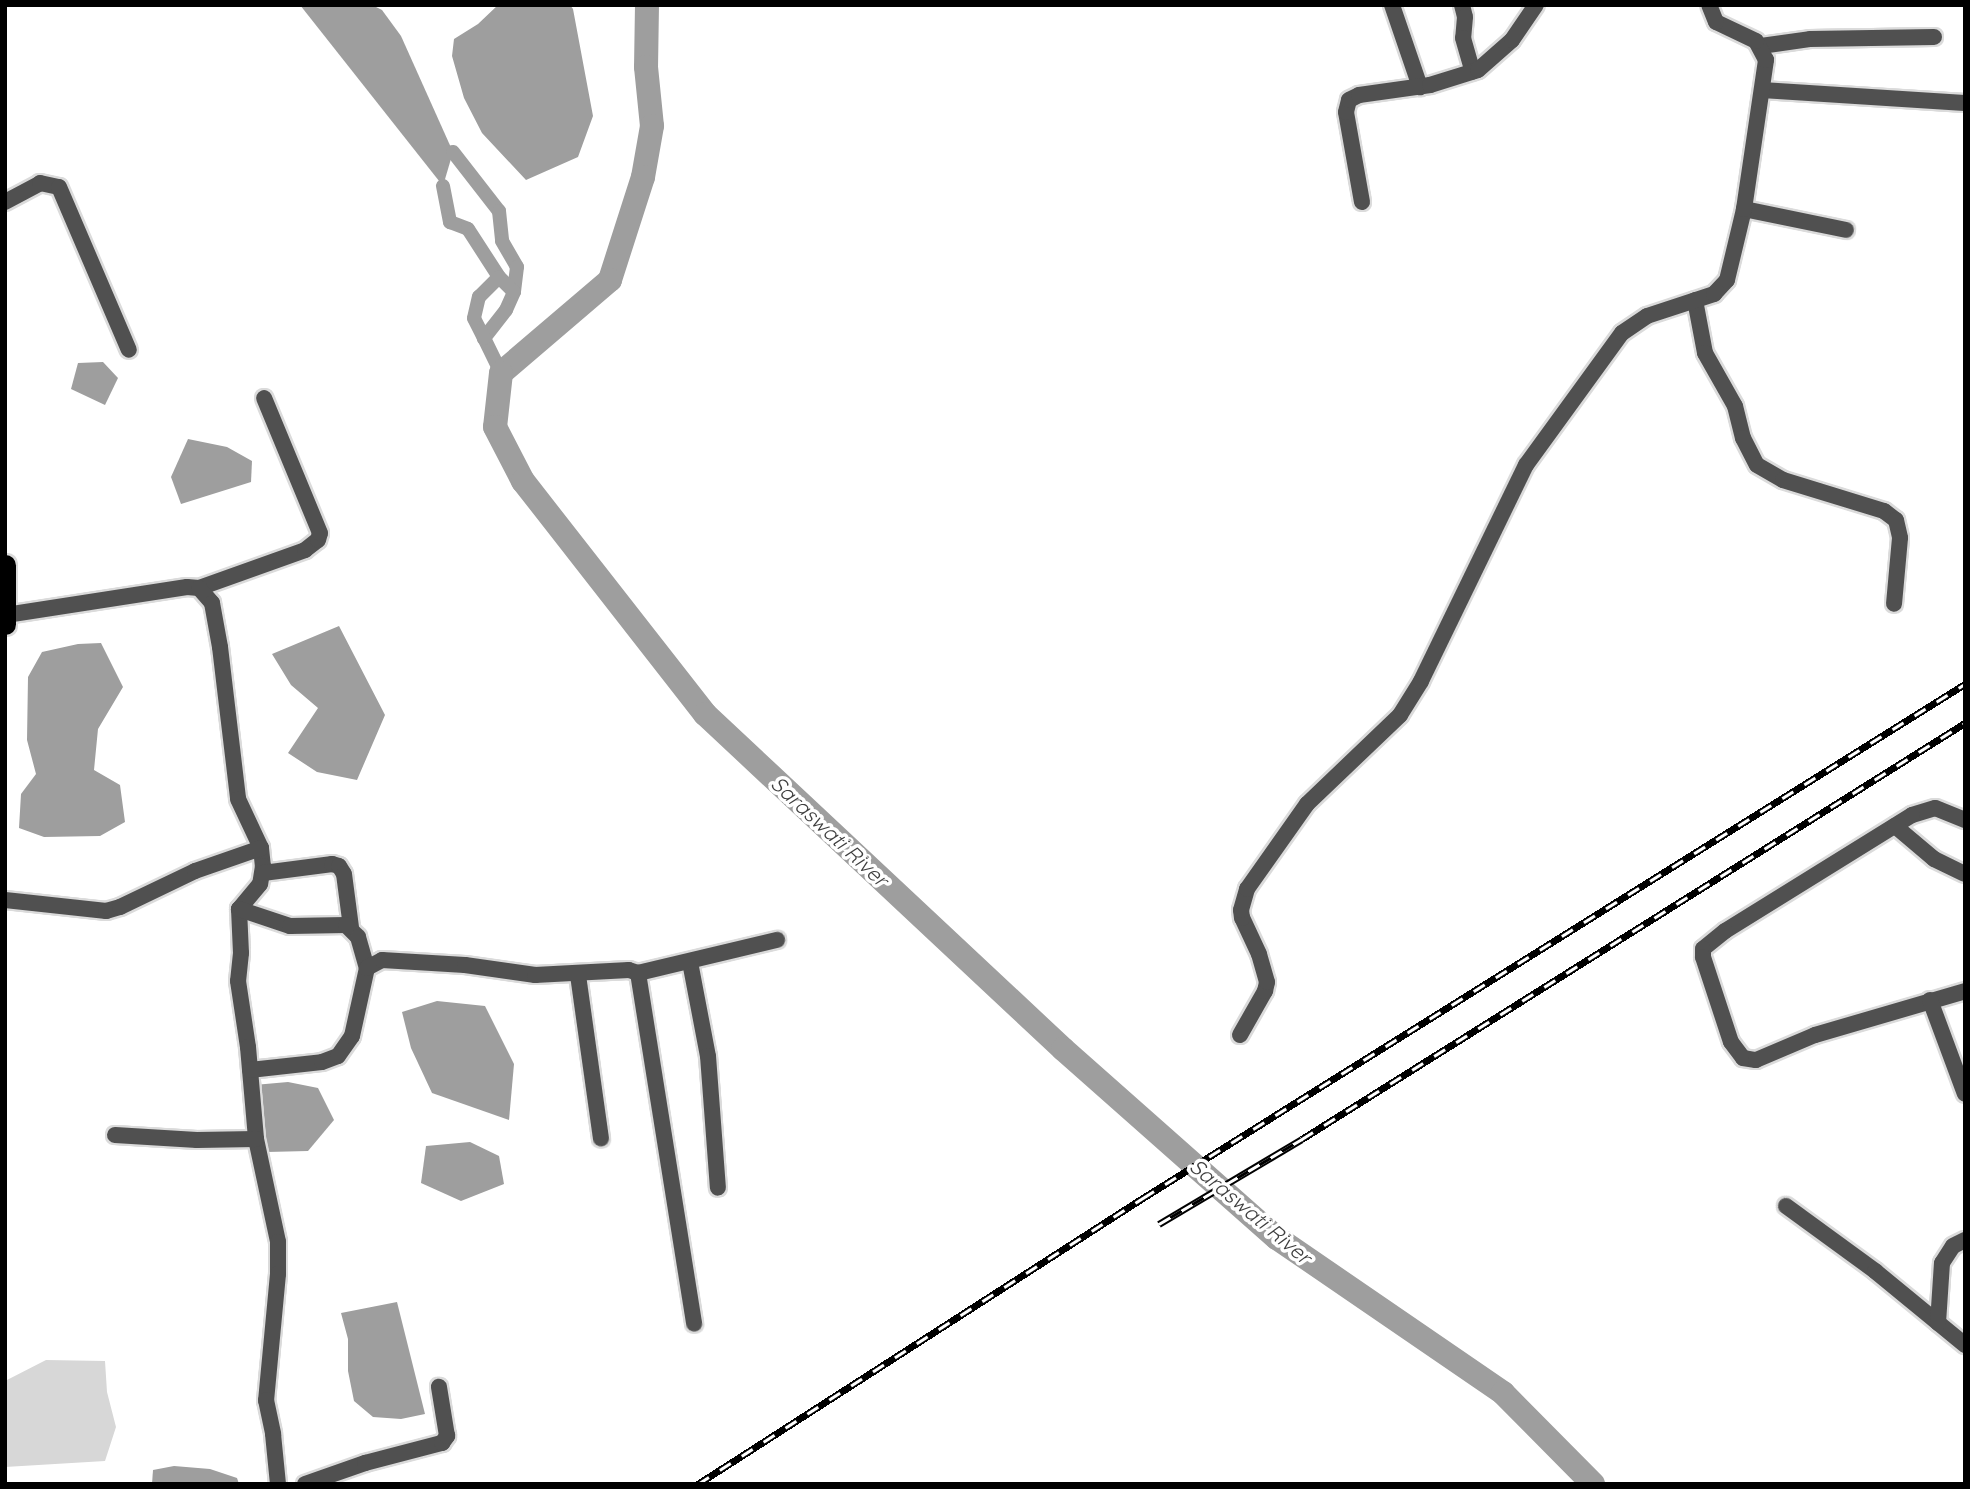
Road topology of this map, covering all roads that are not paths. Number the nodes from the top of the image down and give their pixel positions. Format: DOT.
graph roads {
  1 [pos="1392,5"];
  2 [pos="1462,5"];
  3 [pos="1536,5"];
  4 [pos="1709,5"];
  5 [pos="1934,37"];
  6 [pos="1761,46"];
  7 [pos="1473,72"];
  8 [pos="1420,87"];
  9 [pos="1762,90"];
  10 [pos="1965,103"];
  11 [pos="5,202"];
  12 [pos="1362,202"];
  13 [pos="1744,209"];
  14 [pos="1846,230"];
  15 [pos="1695,300"];
  16 [pos="129,350"];
  17 [pos="264,398"];
  18 [pos="5,566"];
  19 [pos="199,587"];
  20 [pos="1894,604"];
  21 [pos="6,615"];
  22 [pos="5,624"];
  23 [pos="1965,820"];
  24 [pos="1895,826"];
  25 [pos="261,848"];
  26 [pos="263,873"];
  27 [pos="1965,874"];
  28 [pos="5,900"];
  29 [pos="239,909"];
  30 [pos="351,927"];
  31 [pos="777,940"];
  32 [pos="690,962"];
  33 [pos="367,968"];
  34 [pos="638,973"];
  35 [pos="578,975"];
  36 [pos="1965,991"];
  37 [pos="1930,1000"];
  38 [pos="1240,1035"];
  39 [pos="250,1070"];
  40 [pos="1965,1094"];
  41 [pos="115,1135"];
  42 [pos="601,1138"];
  43 [pos="256,1139"];
  44 [pos="718,1188"];
  45 [pos="1786,1206"];
  46 [pos="1965,1240"];
  47 [pos="1938,1323"];
  48 [pos="694,1324"];
  49 [pos="1965,1345"];
  50 [pos="439,1387"];
  51 [pos="278,1484"];
  52 [pos="305,1484"];
  1 -- 8 [label="street"];
  2 -- 7 [label="street"];
  3 -- 7 [label="street"];
  4 -- 6 [label="street"];
  5 -- 6 [label="street"];
  6 -- 9 [label="street"];
  7 -- 8 [label="street"];
  8 -- 12 [label="street"];
  9 -- 10 [label="street"];
  9 -- 13 [label="street"];
  11 -- 16 [label="street"];
  13 -- 14 [label="street"];
  13 -- 15 [label="street"];
  15 -- 20 [label="street"];
  15 -- 38 [label="street"];
  17 -- 19 [label="street"];
  18 -- 21 [label="highway"];
  19 -- 21 [label="street"];
  19 -- 25 [label="street"];
  21 -- 22 [label="highway"];
  23 -- 24 [label="street"];
  24 -- 27 [label="street"];
  24 -- 37 [label="street"];
  25 -- 26 [label="street"];
  25 -- 28 [label="street"];
  26 -- 29 [label="street"];
  26 -- 30 [label="street"];
  29 -- 30 [label="street"];
  29 -- 39 [label="street"];
  30 -- 33 [label="street"];
  31 -- 32 [label="street"];
  32 -- 34 [label="street"];
  32 -- 44 [label="street"];
  33 -- 35 [label="street"];
  33 -- 39 [label="street"];
  34 -- 35 [label="street"];
  34 -- 48 [label="street"];
  35 -- 42 [label="street"];
  36 -- 37 [label="street"];
  37 -- 40 [label="street"];
  39 -- 43 [label="street"];
  41 -- 43 [label="street"];
  43 -- 51 [label="street"];
  45 -- 47 [label="street"];
  46 -- 47 [label="street"];
  47 -- 49 [label="street"];
  50 -- 52 [label="street"];
}
